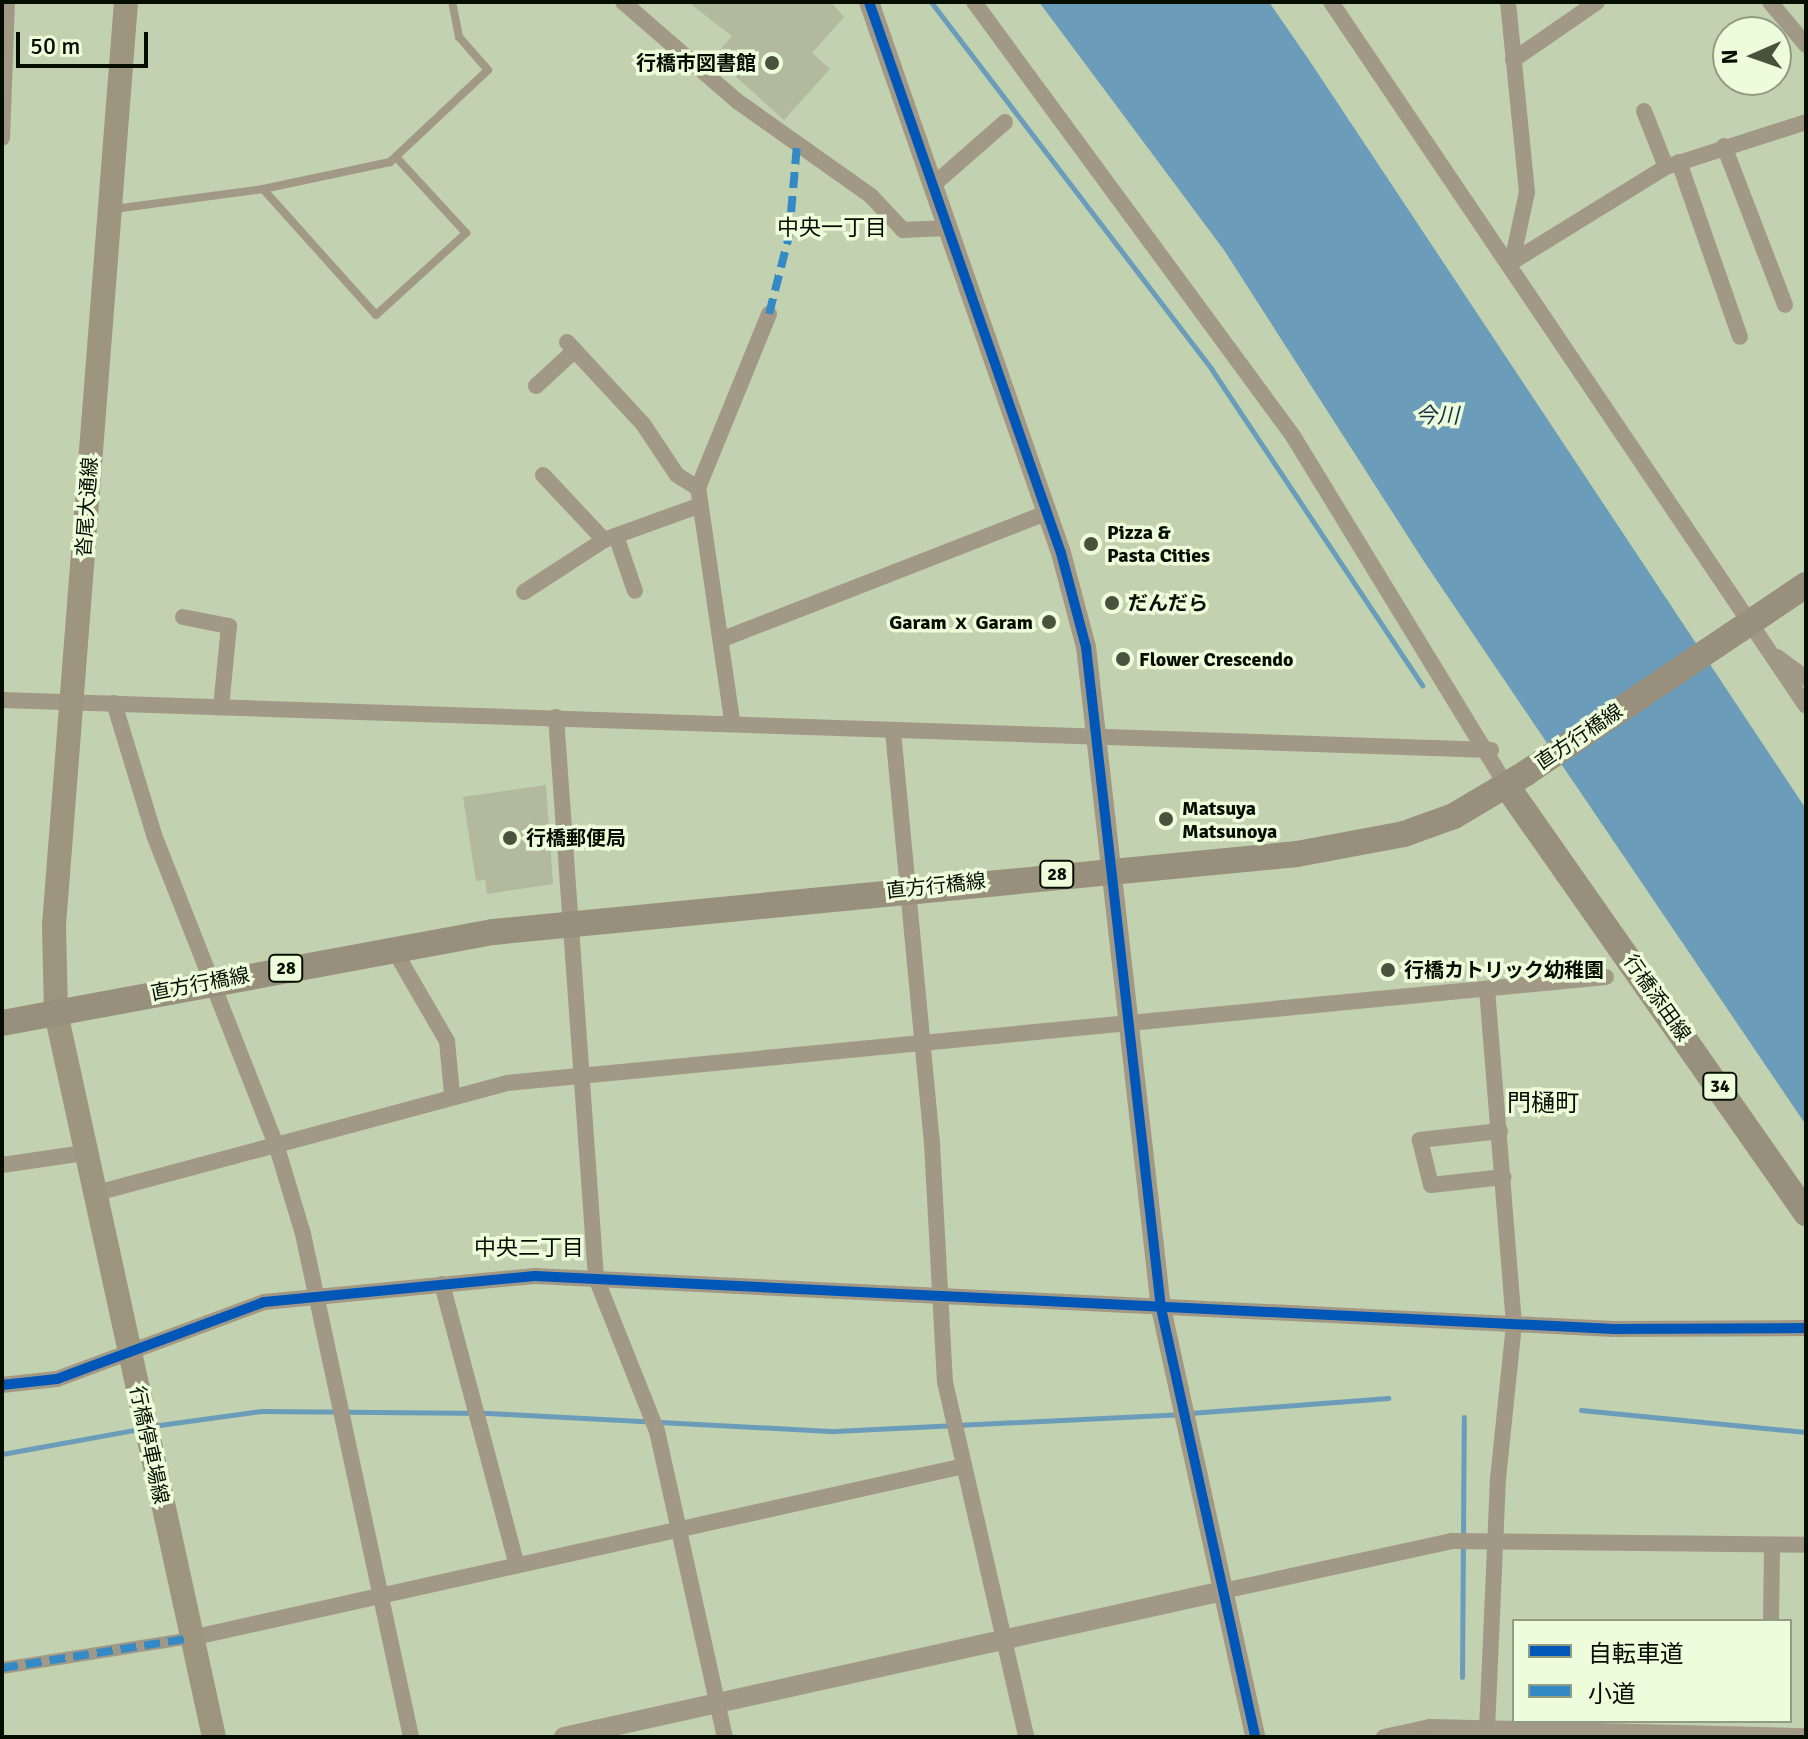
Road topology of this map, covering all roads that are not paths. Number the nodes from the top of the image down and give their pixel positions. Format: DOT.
graph roads {
  1 [pos="7,2"];
  2 [pos="126,2"];
  3 [pos="452,2"];
  4 [pos="623,2"];
  5 [pos="869,2"];
  6 [pos="974,2"];
  7 [pos="1331,2"];
  8 [pos="1508,2"];
  9 [pos="1597,2"];
  10 [pos="1770,2"];
  11 [pos="1806,45"];
  12 [pos="1513,60"];
  13 [pos="1644,111"];
  14 [pos="1005,122"];
  15 [pos="1806,122"];
  16 [pos="2,138"];
  17 [pos="1724,146"];
  18 [pos="396,157"];
  19 [pos="1673,165"];
  20 [pos="932,186"];
  21 [pos="263,189"];
  22 [pos="109,209"];
  23 [pos="947,228"];
  24 [pos="1512,262"];
  25 [pos="1785,305"];
  26 [pos="769,314"];
  27 [pos="1740,337"];
  28 [pos="536,386"];
  29 [pos="543,475"];
  30 [pos="698,488"];
  31 [pos="698,506"];
  32 [pos="1047,513"];
  33 [pos="610,538"];
  34 [pos="1806,585"];
  35 [pos="635,591"];
  36 [pos="524,592"];
  37 [pos="183,617"];
  38 [pos="1745,626"];
  39 [pos="723,639"];
  40 [pos="1771,655"];
  41 [pos="1806,678"];
  42 [pos="2,700"];
  43 [pos="72,701"];
  44 [pos="114,703"];
  45 [pos="1806,706"];
  46 [pos="221,708"];
  47 [pos="556,717"];
  48 [pos="732,720"];
  49 [pos="893,731"];
  50 [pos="1099,740"];
  51 [pos="1491,750"];
  52 [pos="1516,779"];
  53 [pos="1111,869"];
  54 [pos="904,889"];
  55 [pos="572,922"];
  56 [pos="393,948"];
  57 [pos="1606,977"];
  58 [pos="212,982"];
  59 [pos="1487,989"];
  60 [pos="56,1013"];
  61 [pos="2,1023"];
  62 [pos="1126,1023"];
  63 [pos="919,1039"];
  64 [pos="582,1073"];
  65 [pos="452,1094"];
  66 [pos="1500,1131"];
  67 [pos="276,1144"];
  68 [pos="84,1153"];
  69 [pos="2,1165"];
  70 [pos="1504,1177"];
  71 [pos="93,1194"];
  72 [pos="1806,1213"];
  73 [pos="596,1278"];
  74 [pos="442,1284"];
  75 [pos="942,1295"];
  76 [pos="312,1297"];
  77 [pos="1161,1308"];
  78 [pos="1514,1324"];
  79 [pos="1806,1328"];
  80 [pos="128,1353"];
  81 [pos="2,1385"];
  82 [pos="964,1466"];
  83 [pos="678,1529"];
  84 [pos="1496,1539"];
  85 [pos="1772,1545"];
  86 [pos="1806,1545"];
  87 [pos="517,1565"];
  88 [pos="1223,1591"];
  89 [pos="380,1596"];
  90 [pos="1771,1619"];
  91 [pos="191,1638"];
  92 [pos="1005,1639"];
  93 [pos="2,1668"];
  94 [pos="717,1703"];
  95 [pos="1769,1731"];
  96 [pos="1479,1733"];
  97 [pos="1575,1735"];
  98 [pos="1806,1736"];
  99 [pos="214,1737"];
  100 [pos="411,1737"];
  101 [pos="564,1737"];
  102 [pos="725,1737"];
  103 [pos="1026,1737"];
  104 [pos="1255,1737"];
  105 [pos="1384,1737"];
  1 -- 16 [label="street"];
  2 -- 22 [label="main road, 沓尾大通線"];
  3 -- 18 [label="lane"];
  4 -- 23 [label="street"];
  5 -- 20 [label="street"];
  6 -- 51 [label="street"];
  7 -- 24 [label="street"];
  8 -- 12 [label="street"];
  9 -- 12 [label="street"];
  10 -- 11 [label="street"];
  12 -- 24 [label="street"];
  13 -- 19 [label="street"];
  14 -- 20 [label="street"];
  15 -- 17 [label="street"];
  17 -- 19 [label="street"];
  17 -- 25 [label="street"];
  18 -- 21 [label="lane"];
  18 -- 21 [label="lane"];
  19 -- 24 [label="street"];
  19 -- 27 [label="street"];
  20 -- 23 [label="street"];
  21 -- 22 [label="lane"];
  22 -- 43 [label="main road, 沓尾大通線"];
  23 -- 32 [label="street"];
  24 -- 38 [label="street"];
  26 -- 30 [label="street"];
  28 -- 30 [label="street"];
  29 -- 33 [label="street"];
  30 -- 31 [label="street"];
  31 -- 33 [label="street"];
  31 -- 39 [label="street"];
  32 -- 39 [label="street"];
  32 -- 50 [label="street"];
  33 -- 35 [label="street"];
  33 -- 36 [label="street"];
  34 -- 38 [label="main road, 直方行橋線 / 28"];
  37 -- 46 [label="street"];
  38 -- 40 [label="street"];
  38 -- 52 [label="main road, 直方行橋線 / 28"];
  39 -- 48 [label="street"];
  40 -- 41 [label="street"];
  40 -- 45 [label="street"];
  42 -- 43 [label="street"];
  43 -- 44 [label="street"];
  43 -- 60 [label="main road, 沓尾大通線"];
  44 -- 46 [label="street"];
  44 -- 58 [label="street"];
  46 -- 47 [label="street"];
  47 -- 48 [label="street"];
  47 -- 55 [label="street"];
  48 -- 49 [label="street"];
  49 -- 50 [label="street"];
  49 -- 54 [label="street"];
  50 -- 51 [label="street"];
  50 -- 53 [label="street"];
  51 -- 52 [label="street"];
  52 -- 53 [label="main road, 直方行橋線 / 28"];
  52 -- 72 [label="main road, 行橋添田線 / 34"];
  53 -- 54 [label="main road, 直方行橋線 / 28"];
  53 -- 62 [label="street"];
  54 -- 55 [label="main road, 直方行橋線 / 28"];
  54 -- 63 [label="street"];
  55 -- 56 [label="main road, 直方行橋線 / 28"];
  55 -- 64 [label="street"];
  56 -- 58 [label="main road, 直方行橋線 / 28"];
  56 -- 65 [label="street"];
  57 -- 59 [label="street"];
  58 -- 60 [label="main road, 直方行橋線 / 28"];
  58 -- 67 [label="street"];
  59 -- 62 [label="street"];
  59 -- 66 [label="street"];
  60 -- 61 [label="main road, 直方行橋線 / 28"];
  60 -- 68 [label="main road, 行橋停車場線"];
  62 -- 63 [label="street"];
  62 -- 77 [label="street"];
  63 -- 64 [label="street"];
  63 -- 75 [label="street"];
  64 -- 65 [label="street"];
  64 -- 73 [label="street"];
  65 -- 67 [label="street"];
  66 -- 70 [label="street"];
  66 -- 70 [label="street"];
  67 -- 71 [label="street"];
  67 -- 76 [label="street"];
  68 -- 69 [label="street"];
  68 -- 71 [label="main road, 行橋停車場線"];
  70 -- 78 [label="street"];
  71 -- 80 [label="main road, 行橋停車場線"];
  73 -- 74 [label="street"];
  73 -- 75 [label="street"];
  73 -- 83 [label="street"];
  74 -- 76 [label="street"];
  74 -- 87 [label="street"];
  75 -- 77 [label="street"];
  75 -- 82 [label="street"];
  76 -- 80 [label="street"];
  76 -- 89 [label="street"];
  77 -- 78 [label="street"];
  77 -- 88 [label="street"];
  78 -- 79 [label="street"];
  78 -- 84 [label="street"];
  80 -- 81 [label="street"];
  80 -- 91 [label="main road, 行橋停車場線"];
  82 -- 83 [label="street"];
  82 -- 92 [label="street"];
  83 -- 87 [label="street"];
  83 -- 94 [label="street"];
  84 -- 85 [label="street"];
  84 -- 88 [label="street"];
  84 -- 96 [label="street"];
  85 -- 86 [label="street"];
  85 -- 90 [label="street"];
  87 -- 89 [label="street"];
  88 -- 92 [label="street"];
  88 -- 104 [label="street"];
  89 -- 91 [label="street"];
  89 -- 100 [label="street"];
  91 -- 93 [label="street"];
  91 -- 99 [label="main road, 行橋停車場線"];
  92 -- 94 [label="street"];
  92 -- 103 [label="street"];
  94 -- 101 [label="street"];
  94 -- 102 [label="street"];
  95 -- 97 [label="street"];
  95 -- 98 [label="street"];
  96 -- 97 [label="street"];
  96 -- 105 [label="street"];
}
